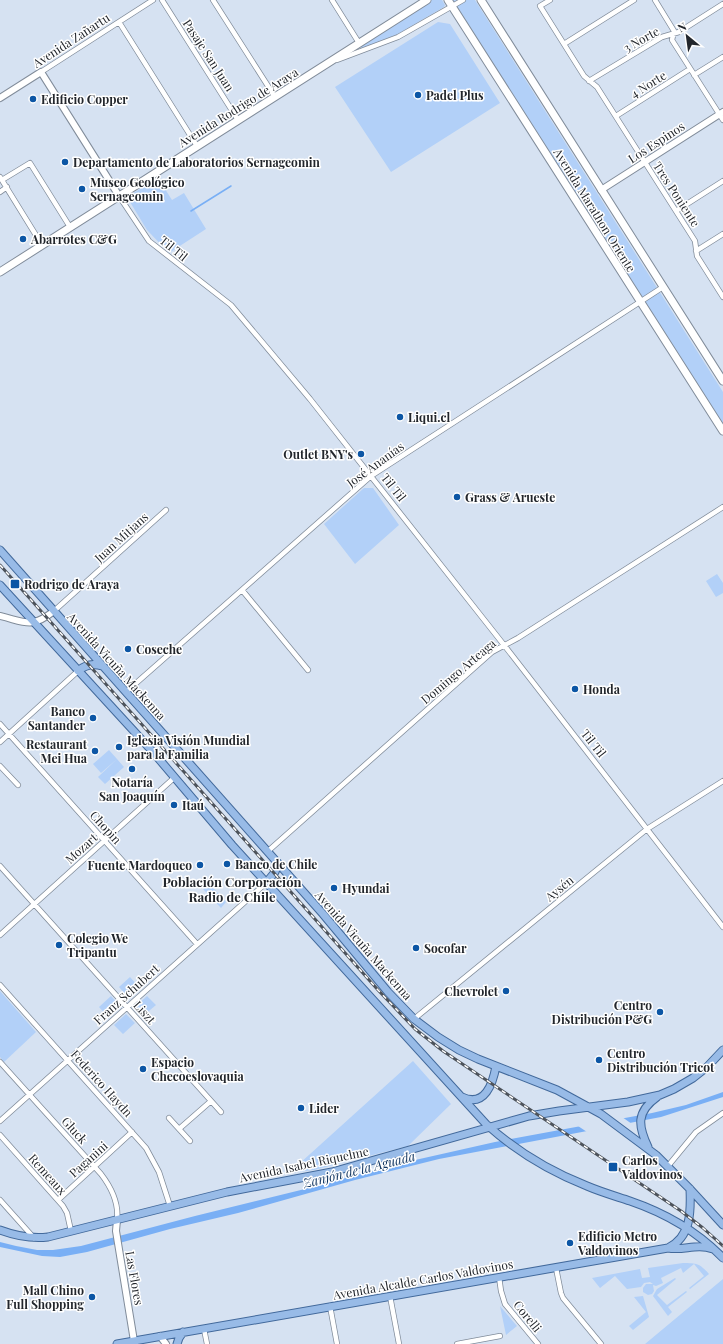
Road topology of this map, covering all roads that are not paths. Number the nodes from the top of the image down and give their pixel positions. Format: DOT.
graph roads {
  1 [pos="153,0"];
  2 [pos="162,0"];
  3 [pos="213,0"];
  4 [pos="332,0"];
  5 [pos="427,0"];
  6 [pos="463,0"];
  7 [pos="481,0"];
  8 [pos="550,0"];
  9 [pos="634,0"];
  10 [pos="655,0"];
  11 [pos="450,3"];
  12 [pos="723,4"];
  13 [pos="119,22"];
  14 [pos="672,34"];
  15 [pos="359,43"];
  16 [pos="564,44"];
  17 [pos="723,57"];
  18 [pos="326,64"];
  19 [pos="690,69"];
  20 [pos="41,72"];
  21 [pos="694,75"];
  22 [pos="589,81"];
  23 [pos="275,97"];
  24 [pos="0,98"];
  25 [pos="616,116"];
  26 [pos="722,116"];
  27 [pos="238,120"];
  28 [pos="196,146"];
  29 [pos="645,162"];
  30 [pos="1,178"];
  31 [pos="723,181"];
  32 [pos="7,188"];
  33 [pos="601,190"];
  34 [pos="0,192"];
  35 [pos="119,196"];
  36 [pos="676,211"];
  37 [pos="70,227"];
  38 [pos="723,234"];
  39 [pos="42,245"];
  40 [pos="696,251"];
  41 [pos="0,272"];
  42 [pos="723,286"];
  43 [pos="663,287"];
  44 [pos="718,290"];
  45 [pos="723,297"];
  46 [pos="640,302"];
  47 [pos="723,381"];
  48 [pos="723,431"];
  49 [pos="371,476"];
  50 [pos="723,507"];
  51 [pos="166,510"];
  52 [pos="0,550"];
  53 [pos="0,585"];
  54 [pos="242,590"];
  55 [pos="54,611"];
  56 [pos="0,616"];
  57 [pos="34,623"];
  58 [pos="504,645"];
  59 [pos="102,666"];
  60 [pos="308,670"];
  61 [pos="78,671"];
  62 [pos="126,692"];
  63 [pos="0,724"];
  64 [pos="9,734"];
  65 [pos="0,742"];
  66 [pos="0,766"];
  67 [pos="175,777"];
  68 [pos="723,781"];
  69 [pos="18,785"];
  70 [pos="647,829"];
  71 [pos="104,840"];
  72 [pos="267,852"];
  73 [pos="278,863"];
  74 [pos="0,866"];
  75 [pos="266,883"];
  76 [pos="34,904"];
  77 [pos="723,927"];
  78 [pos="0,935"];
  79 [pos="197,944"];
  80 [pos="0,985"];
  81 [pos="126,1006"];
  82 [pos="414,1019"];
  83 [pos="723,1050"];
  84 [pos="67,1060"];
  85 [pos="0,1062"];
  86 [pos="496,1066"];
  87 [pos="29,1094"];
  88 [pos="660,1095"];
  89 [pos="459,1096"];
  90 [pos="211,1101"];
  91 [pos="590,1107"];
  92 [pos="221,1112"];
  93 [pos="723,1113"];
  94 [pos="169,1118"];
  95 [pos="0,1121"];
  96 [pos="489,1127"];
  97 [pos="180,1129"];
  98 [pos="132,1132"];
  99 [pos="0,1135"];
  100 [pos="190,1141"];
  101 [pos="648,1149"];
  102 [pos="668,1166"];
  103 [pos="95,1167"];
  104 [pos="690,1189"];
  105 [pos="0,1200"];
  106 [pos="58,1200"];
  107 [pos="170,1206"];
  108 [pos="117,1220"];
  109 [pos="723,1224"];
  110 [pos="686,1227"];
  111 [pos="0,1230"];
  112 [pos="71,1231"];
  113 [pos="34,1238"];
  114 [pos="668,1248"];
  115 [pos="714,1250"];
  116 [pos="723,1258"];
  117 [pos="556,1268"];
  118 [pos="500,1277"];
  119 [pos="390,1296"];
  120 [pos="330,1306"];
  121 [pos="204,1329"];
  122 [pos="183,1332"];
  123 [pos="160,1336"];
  124 [pos="500,1336"];
  125 [pos="482,1340"];
  126 [pos="134,1341"];
  127 [pos="117,1344"];
  128 [pos="166,1344"];
  129 [pos="177,1344"];
  130 [pos="207,1344"];
  131 [pos="337,1344"];
  132 [pos="400,1344"];
  133 [pos="457,1344"];
  134 [pos="485,1344"];
  135 [pos="538,1344"];
  136 [pos="601,1344"];
  1 -- 13 [label="street, Avenida Zañartu"];
  2 -- 27 [label="street, Pasaje San Juan"];
  3 -- 23 [label="street"];
  4 -- 15 [label="street"];
  5 -- 15 [label="main road, Avenida Rodrigo de Araya"];
  6 -- 11 [label="street"];
  7 -- 33 [label="main road, Avenida Marathon Oriente"];
  8 -- 16 [label="street, Tres Poniente"];
  9 -- 16 [label="street"];
  10 -- 14 [label="street"];
  11 -- 18 [label="street"];
  11 -- 46 [label="main road, Avenida Marathon Oriente"];
  12 -- 14 [label="street, 3 Norte"];
  13 -- 20 [label="street, Avenida Zañartu"];
  13 -- 28 [label="street"];
  14 -- 19 [label="street"];
  14 -- 22 [label="street, 3 Norte"];
  15 -- 18 [label="main road, Avenida Rodrigo de Araya"];
  16 -- 22 [label="street, Tres Poniente"];
  17 -- 21 [label="street"];
  18 -- 23 [label="main road, Avenida Rodrigo de Araya"];
  19 -- 21 [label="street"];
  19 -- 25 [label="street, 4 Norte"];
  20 -- 24 [label="street, Avenida Zañartu"];
  20 -- 35 [label="street, Til Til"];
  21 -- 26 [label="street"];
  22 -- 25 [label="street, Tres Poniente"];
  23 -- 27 [label="main road, Avenida Rodrigo de Araya"];
  25 -- 29 [label="street, Tres Poniente"];
  26 -- 29 [label="street, Los Espinos"];
  27 -- 28 [label="main road, Avenida Rodrigo de Araya"];
  28 -- 35 [label="main road, Avenida Rodrigo de Araya"];
  29 -- 33 [label="street, Los Espinos"];
  29 -- 36 [label="street, Tres Poniente"];
  30 -- 32 [label="street"];
  30 -- 37 [label="street"];
  31 -- 36 [label="street"];
  32 -- 34 [label="street"];
  32 -- 39 [label="street"];
  33 -- 43 [label="main road, Avenida Marathon Oriente"];
  35 -- 37 [label="main road, Avenida Rodrigo de Araya"];
  35 -- 49 [label="street, Til Til"];
  36 -- 40 [label="street, Tres Poniente"];
  37 -- 39 [label="main road, Avenida Rodrigo de Araya"];
  38 -- 40 [label="street"];
  39 -- 41 [label="main road, Avenida Rodrigo de Araya"];
  40 -- 44 [label="street, Tres Poniente"];
  42 -- 44 [label="street"];
  43 -- 46 [label="street, José Ananías"];
  43 -- 47 [label="main road, Avenida Marathon Oriente"];
  44 -- 45 [label="street, Tres Poniente"];
  46 -- 48 [label="main road, Avenida Marathon Oriente"];
  46 -- 49 [label="street, José Ananías"];
  49 -- 54 [label="street, José Ananías"];
  49 -- 58 [label="street, Til Til"];
  50 -- 58 [label="street, Domingo Arteaga"];
  51 -- 55 [label="street, Juan Mitjans"];
  52 -- 55 [label="main road, Avenida Vicuña Mackenna"];
  53 -- 57 [label="main road"];
  54 -- 60 [label="street"];
  54 -- 62 [label="street, José Ananías"];
  55 -- 57 [label="street"];
  55 -- 59 [label="main road, Avenida Vicuña Mackenna"];
  56 -- 57 [label="street"];
  57 -- 61 [label="main road"];
  58 -- 70 [label="street, Til Til"];
  58 -- 72 [label="street, Domingo Arteaga"];
  59 -- 61 [label="main road"];
  59 -- 62 [label="main road, Avenida Vicuña Mackenna"];
  61 -- 64 [label="street"];
  61 -- 67 [label="main road"];
  62 -- 72 [label="main road, Avenida Vicuña Mackenna"];
  63 -- 64 [label="street, Chopin"];
  64 -- 65 [label="street"];
  64 -- 71 [label="street, Chopin"];
  66 -- 69 [label="street"];
  67 -- 71 [label="street, Mozart"];
  67 -- 75 [label="main road"];
  68 -- 70 [label="street, Aysén"];
  70 -- 77 [label="street, Til Til"];
  70 -- 82 [label="street, Aysén"];
  71 -- 76 [label="street, Mozart"];
  71 -- 79 [label="street, Chopin"];
  72 -- 73 [label="main road, Avenida Vicuña Mackenna"];
  73 -- 75 [label="main road"];
  73 -- 82 [label="main road, Avenida Vicuña Mackenna"];
  74 -- 76 [label="street, Liszt"];
  75 -- 79 [label="street, Franz Schubert"];
  75 -- 89 [label="main road"];
  76 -- 78 [label="street, Mozart"];
  76 -- 81 [label="street, Liszt"];
  79 -- 81 [label="street, Franz Schubert"];
  80 -- 84 [label="street, Federico Haydn"];
  81 -- 84 [label="street, Franz Schubert"];
  81 -- 90 [label="street, Liszt"];
  82 -- 86 [label="main road, Avenida Vicuña Mackenna"];
  83 -- 88 [label="main road"];
  84 -- 87 [label="street, Franz Schubert"];
  84 -- 98 [label="street, Federico Haydn"];
  85 -- 87 [label="street, Gluck"];
  86 -- 89 [label="main road"];
  86 -- 91 [label="main road, Avenida Vicuña Mackenna"];
  87 -- 95 [label="street, Franz Schubert"];
  87 -- 103 [label="street, Gluck"];
  88 -- 91 [label="main road, Avenida Isabel Riquelme"];
  88 -- 101 [label="main road"];
  89 -- 96 [label="main road"];
  90 -- 92 [label="street, Liszt"];
  90 -- 97 [label="street"];
  91 -- 96 [label="main road, Avenida Isabel Riquelme"];
  91 -- 101 [label="main road, Avenida Vicuña Mackenna"];
  93 -- 102 [label="street"];
  94 -- 97 [label="street"];
  96 -- 107 [label="main road, Avenida Isabel Riquelme"];
  96 -- 110 [label="main road"];
  97 -- 100 [label="street"];
  98 -- 103 [label="street, Paganini"];
  98 -- 107 [label="street, Federico Haydn"];
  99 -- 106 [label="street, Remeaux"];
  101 -- 102 [label="main road, Avenida Vicuña Mackenna"];
  102 -- 104 [label="main road, Avenida Vicuña Mackenna"];
  103 -- 106 [label="street, Paganini"];
  103 -- 108 [label="street, Gluck"];
  104 -- 109 [label="main road, Avenida Vicuña Mackenna"];
  104 -- 110 [label="main road"];
  105 -- 113 [label="street"];
  106 -- 112 [label="street, Remeaux"];
  107 -- 108 [label="main road, Avenida Isabel Riquelme"];
  108 -- 112 [label="main road, Avenida Isabel Riquelme"];
  108 -- 126 [label="street, Las Flores"];
  110 -- 114 [label="main road"];
  110 -- 115 [label="main road"];
  111 -- 113 [label="main road, Avenida Isabel Riquelme"];
  112 -- 113 [label="main road, Avenida Isabel Riquelme"];
  114 -- 115 [label="main road, Avenida Alcalde Carlos Valdovinos"];
  114 -- 117 [label="main road, Avenida Alcalde Carlos Valdovinos"];
  115 -- 116 [label="main road"];
  117 -- 118 [label="main road, Avenida Alcalde Carlos Valdovinos"];
  117 -- 136 [label="street"];
  118 -- 119 [label="main road, Avenida Alcalde Carlos Valdovinos"];
  118 -- 135 [label="street, Corelli"];
  119 -- 120 [label="main road, Avenida Alcalde Carlos Valdovinos"];
  119 -- 132 [label="street"];
  120 -- 121 [label="main road, Avenida Alcalde Carlos Valdovinos"];
  120 -- 131 [label="street"];
  121 -- 122 [label="main road, Avenida Alcalde Carlos Valdovinos"];
  121 -- 130 [label="street"];
  122 -- 123 [label="main road, Avenida Alcalde Carlos Valdovinos"];
  122 -- 129 [label="main road"];
  123 -- 126 [label="main road, Avenida Alcalde Carlos Valdovinos"];
  123 -- 128 [label="street"];
  124 -- 125 [label="street"];
  125 -- 133 [label="street"];
  125 -- 134 [label="street"];
  126 -- 127 [label="main road, Avenida Alcalde Carlos Valdovinos"];
}
